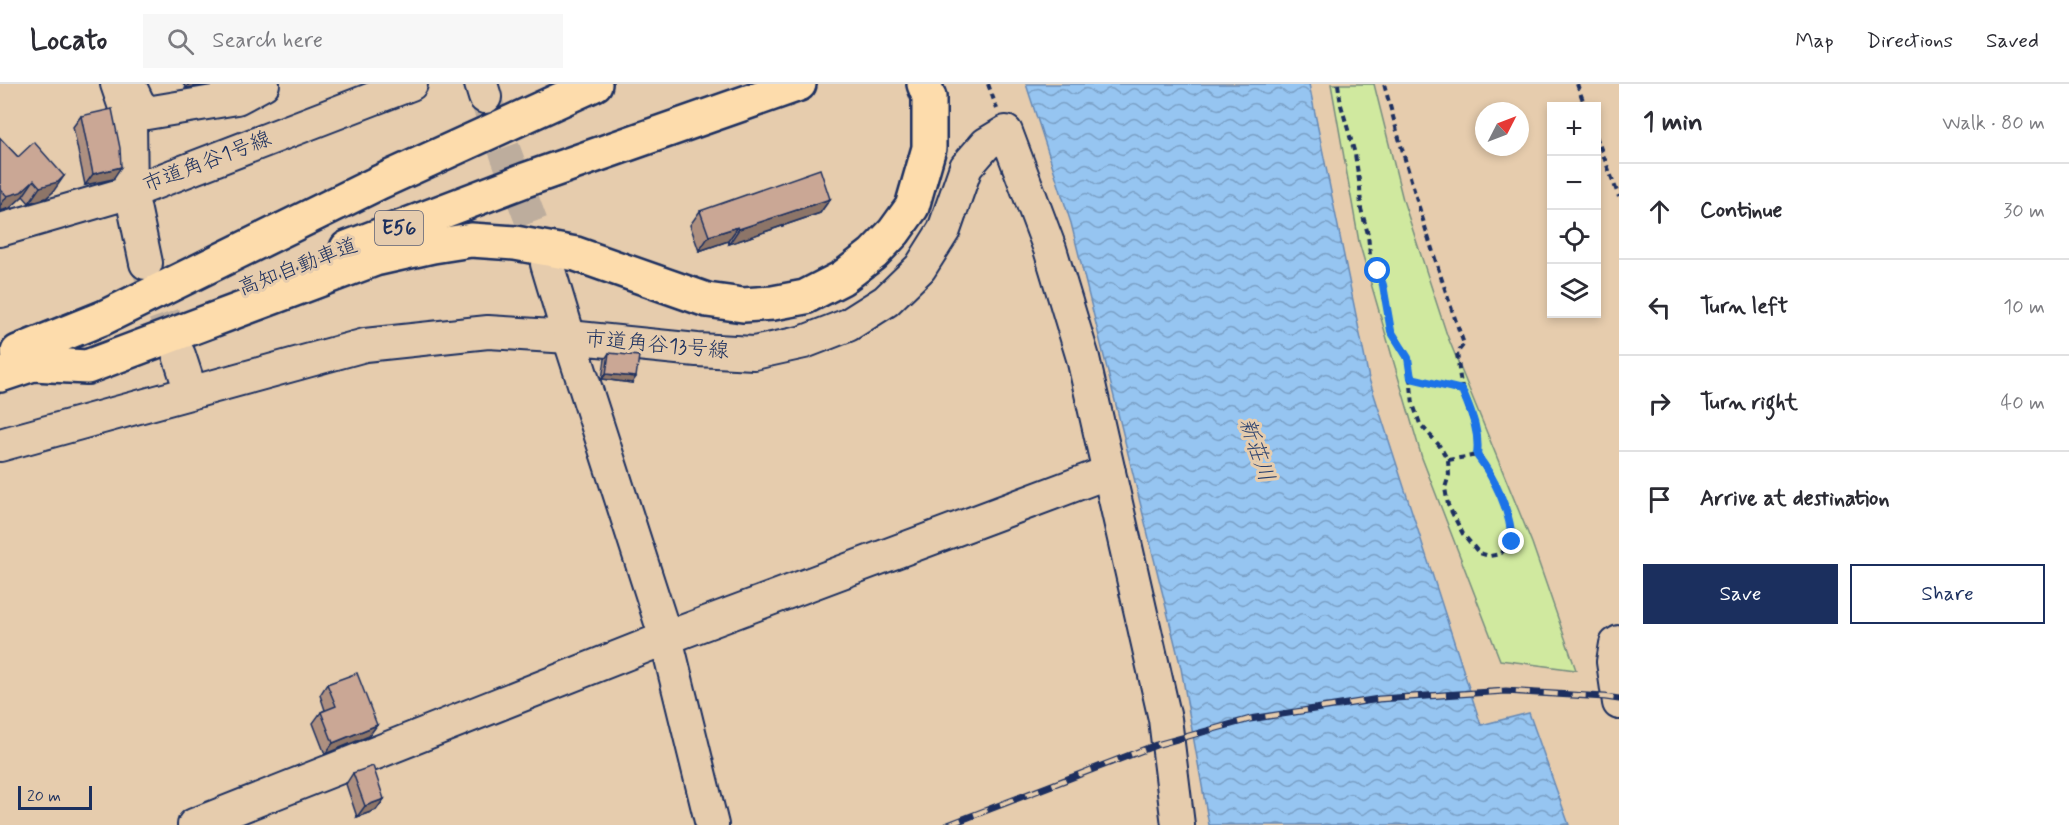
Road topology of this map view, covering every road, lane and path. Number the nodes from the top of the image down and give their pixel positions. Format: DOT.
graph roads {
  1 [pos="117,84"];
  2 [pos="129,84"];
  3 [pos="263,84"];
  4 [pos="411,84"];
  5 [pos="595,84"];
  6 [pos="800,84"];
  7 [pos="924,84"];
  8 [pos="1338,84"];
  9 [pos="1384,84"];
  10 [pos="1577,84"];
  11 [pos="1584,102"];
  12 [pos="1601,149"];
  13 [pos="131,192"];
  14 [pos="1619,196"];
  15 [pos="0,230"];
  16 [pos="146,263"];
  17 [pos="547,264"];
  18 [pos="569,337"];
  19 [pos="179,355"];
  20 [pos="0,359"];
  21 [pos="34,364"];
  22 [pos="0,375"];
  23 [pos="1411,378"];
  24 [pos="1462,390"];
  25 [pos="190,392"];
  26 [pos="0,445"];
  27 [pos="1477,455"];
  28 [pos="1448,460"];
  29 [pos="1109,471"];
  30 [pos="666,638"];
  31 [pos="1619,642"];
  32 [pos="1619,703"];
  33 [pos="194,825"];
  34 [pos="712,825"];
  35 [pos="1178,825"];
  1 -- 13 [label="street"];
  2 -- 3 [label="street"];
  4 -- 13 [label="street, 市道角谷1号線"];
  5 -- 20 [label="highway"];
  6 -- 21 [label="highway, 高知自動車道 / E56"];
  7 -- 21 [label="highway"];
  8 -- 23 [label="path"];
  9 -- 24 [label="path"];
  10 -- 11 [label="path"];
  12 -- 14 [label="path"];
  13 -- 15 [label="street, 市道角谷1号線"];
  13 -- 16 [label="street"];
  17 -- 18 [label="street"];
  18 -- 25 [label="street"];
  18 -- 29 [label="street, 市道角谷13号線"];
  18 -- 30 [label="street, 市道角谷13号線"];
  19 -- 25 [label="street"];
  21 -- 22 [label="highway, 高知自動車道 / E56"];
  23 -- 24 [label="path"];
  23 -- 28 [label="path"];
  24 -- 27 [label="path"];
  25 -- 26 [label="street"];
  27 -- 28 [label="path"];
  27 -- 28 [label="path"];
  29 -- 30 [label="street"];
  29 -- 35 [label="street"];
  30 -- 33 [label="street"];
  30 -- 34 [label="street, 市道角谷13号線"];
  31 -- 32 [label="street"];
}
